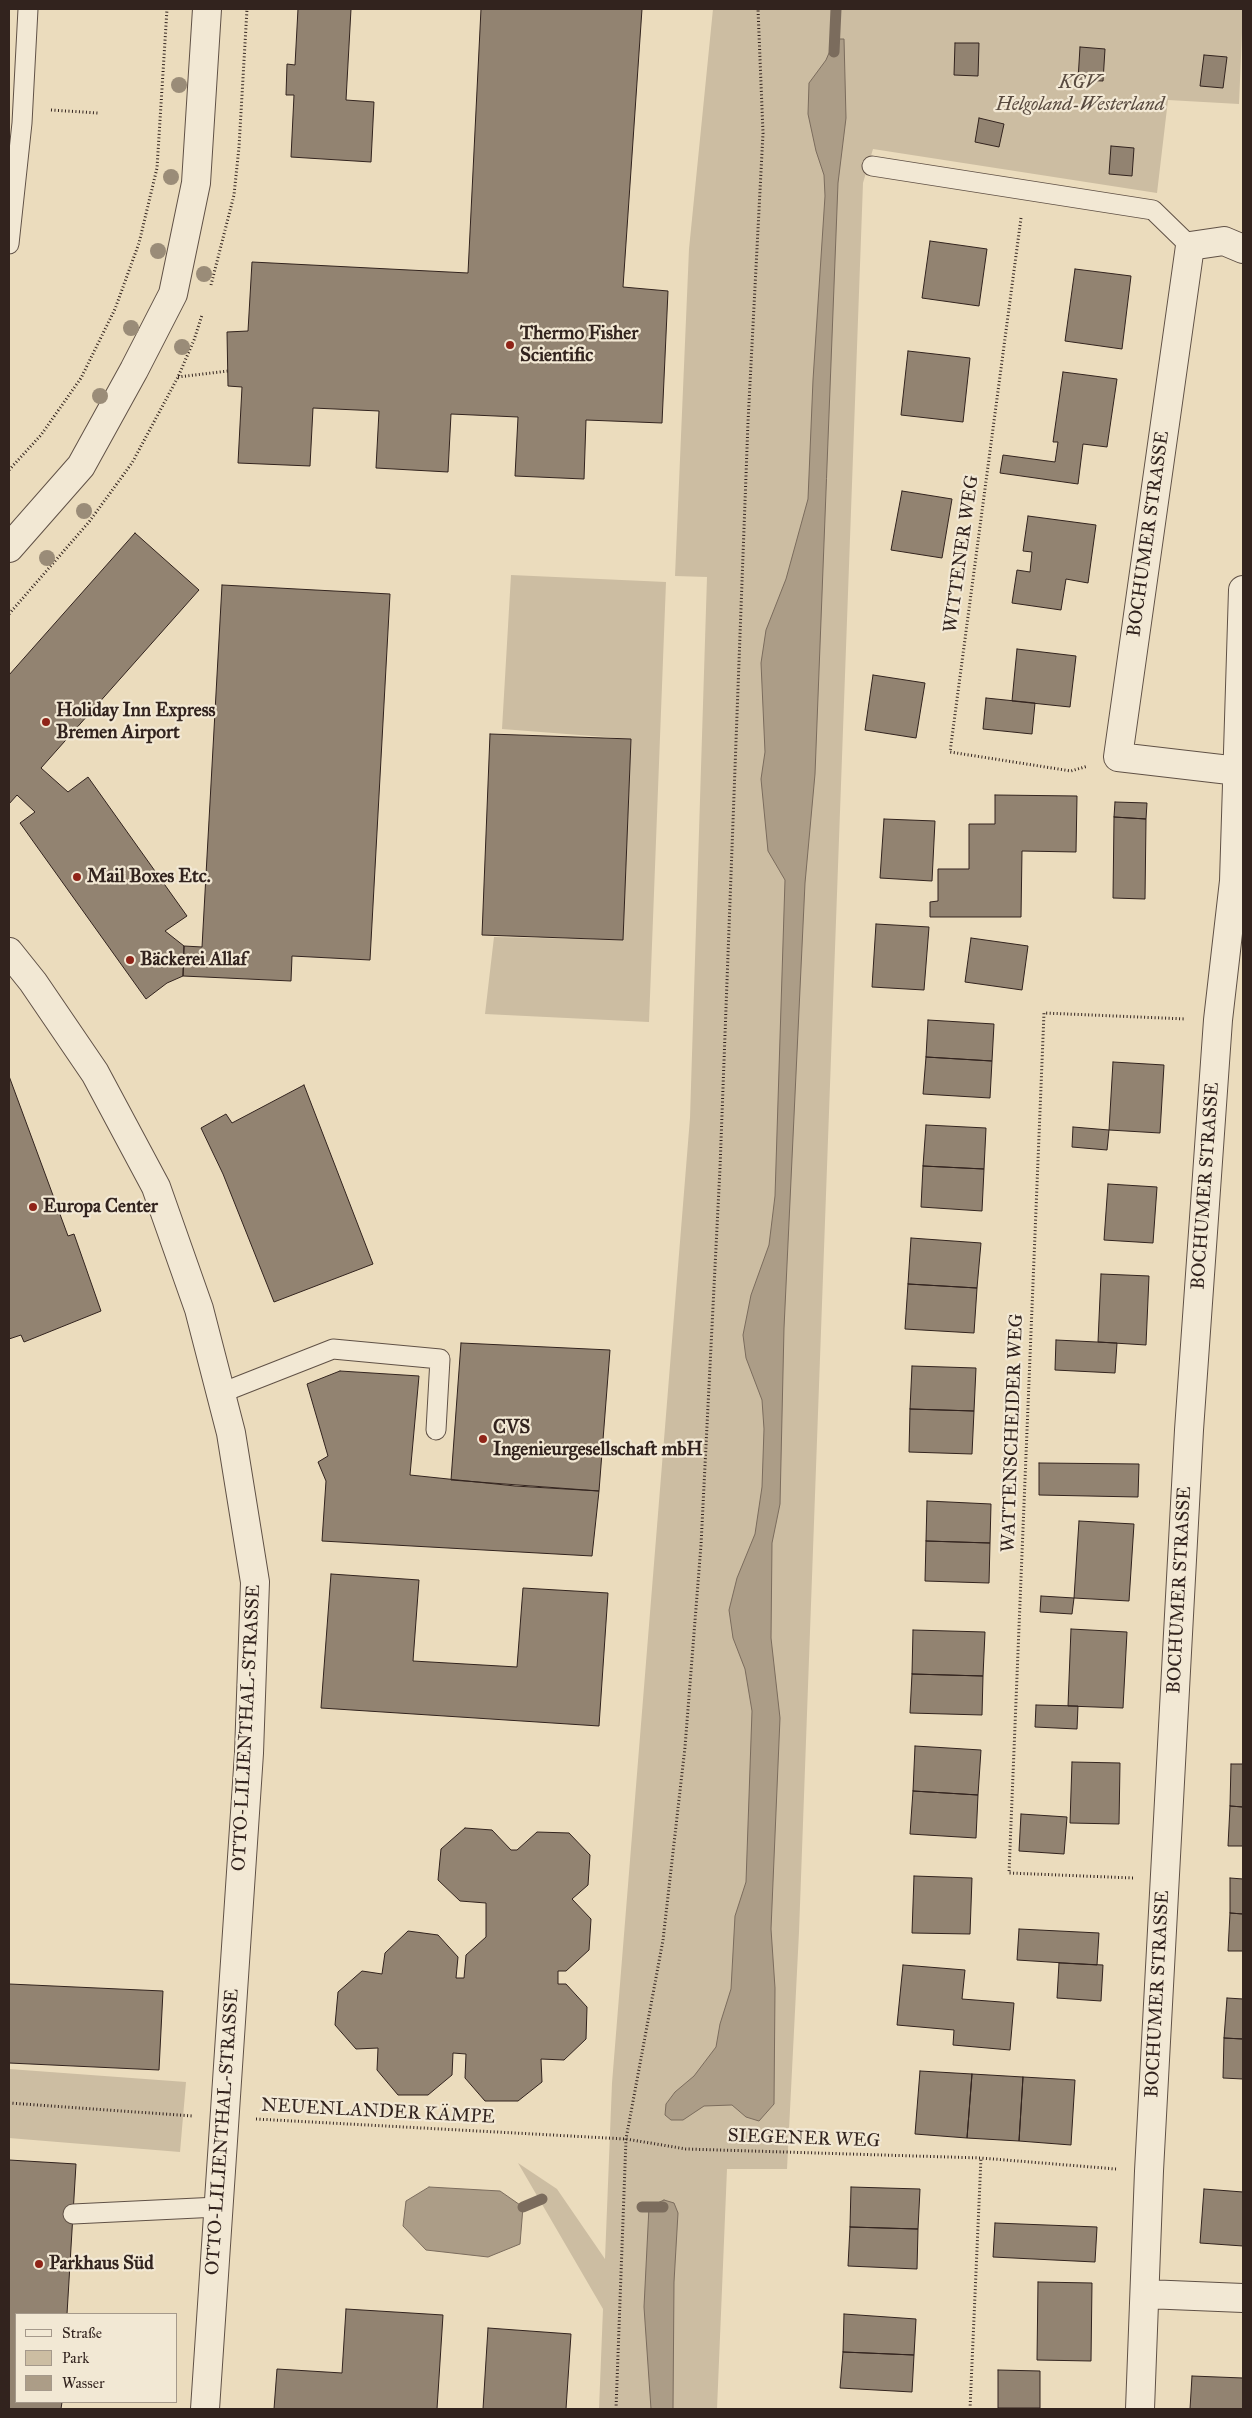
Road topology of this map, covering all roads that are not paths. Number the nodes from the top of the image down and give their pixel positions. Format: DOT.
graph roads {
  1 [pos="28,9"];
  2 [pos="207,9"];
  3 [pos="872,166"];
  4 [pos="9,244"];
  5 [pos="1190,246"];
  6 [pos="1243,249"];
  7 [pos="10,543"];
  8 [pos="1243,590"];
  9 [pos="1238,771"];
  10 [pos="1238,881"];
  11 [pos="9,952"];
  12 [pos="221,1393"];
  13 [pos="436,1430"];
  14 [pos="218,2207"];
  15 [pos="73,2214"];
  16 [pos="1146,2294"];
  17 [pos="1243,2298"];
  18 [pos="205,2409"];
  19 [pos="1140,2409"];
  1 -- 4 [label="lane"];
  2 -- 7 [label="street"];
  3 -- 5 [label="lane"];
  5 -- 6 [label="street"];
  5 -- 9 [label="street, BOCHUMER STRASSE"];
  8 -- 9 [label="street, BOCHUMER STRASSE"];
  9 -- 10 [label="street, BOCHUMER STRASSE"];
  10 -- 16 [label="street, BOCHUMER STRASSE"];
  11 -- 12 [label="street, OTTO-LILIENTHAL-STRASSE"];
  12 -- 13 [label="lane"];
  12 -- 14 [label="street, OTTO-LILIENTHAL-STRASSE"];
  14 -- 15 [label="lane"];
  14 -- 18 [label="street, OTTO-LILIENTHAL-STRASSE"];
  16 -- 17 [label="street"];
  16 -- 19 [label="street, BOCHUMER STRASSE"];
}
